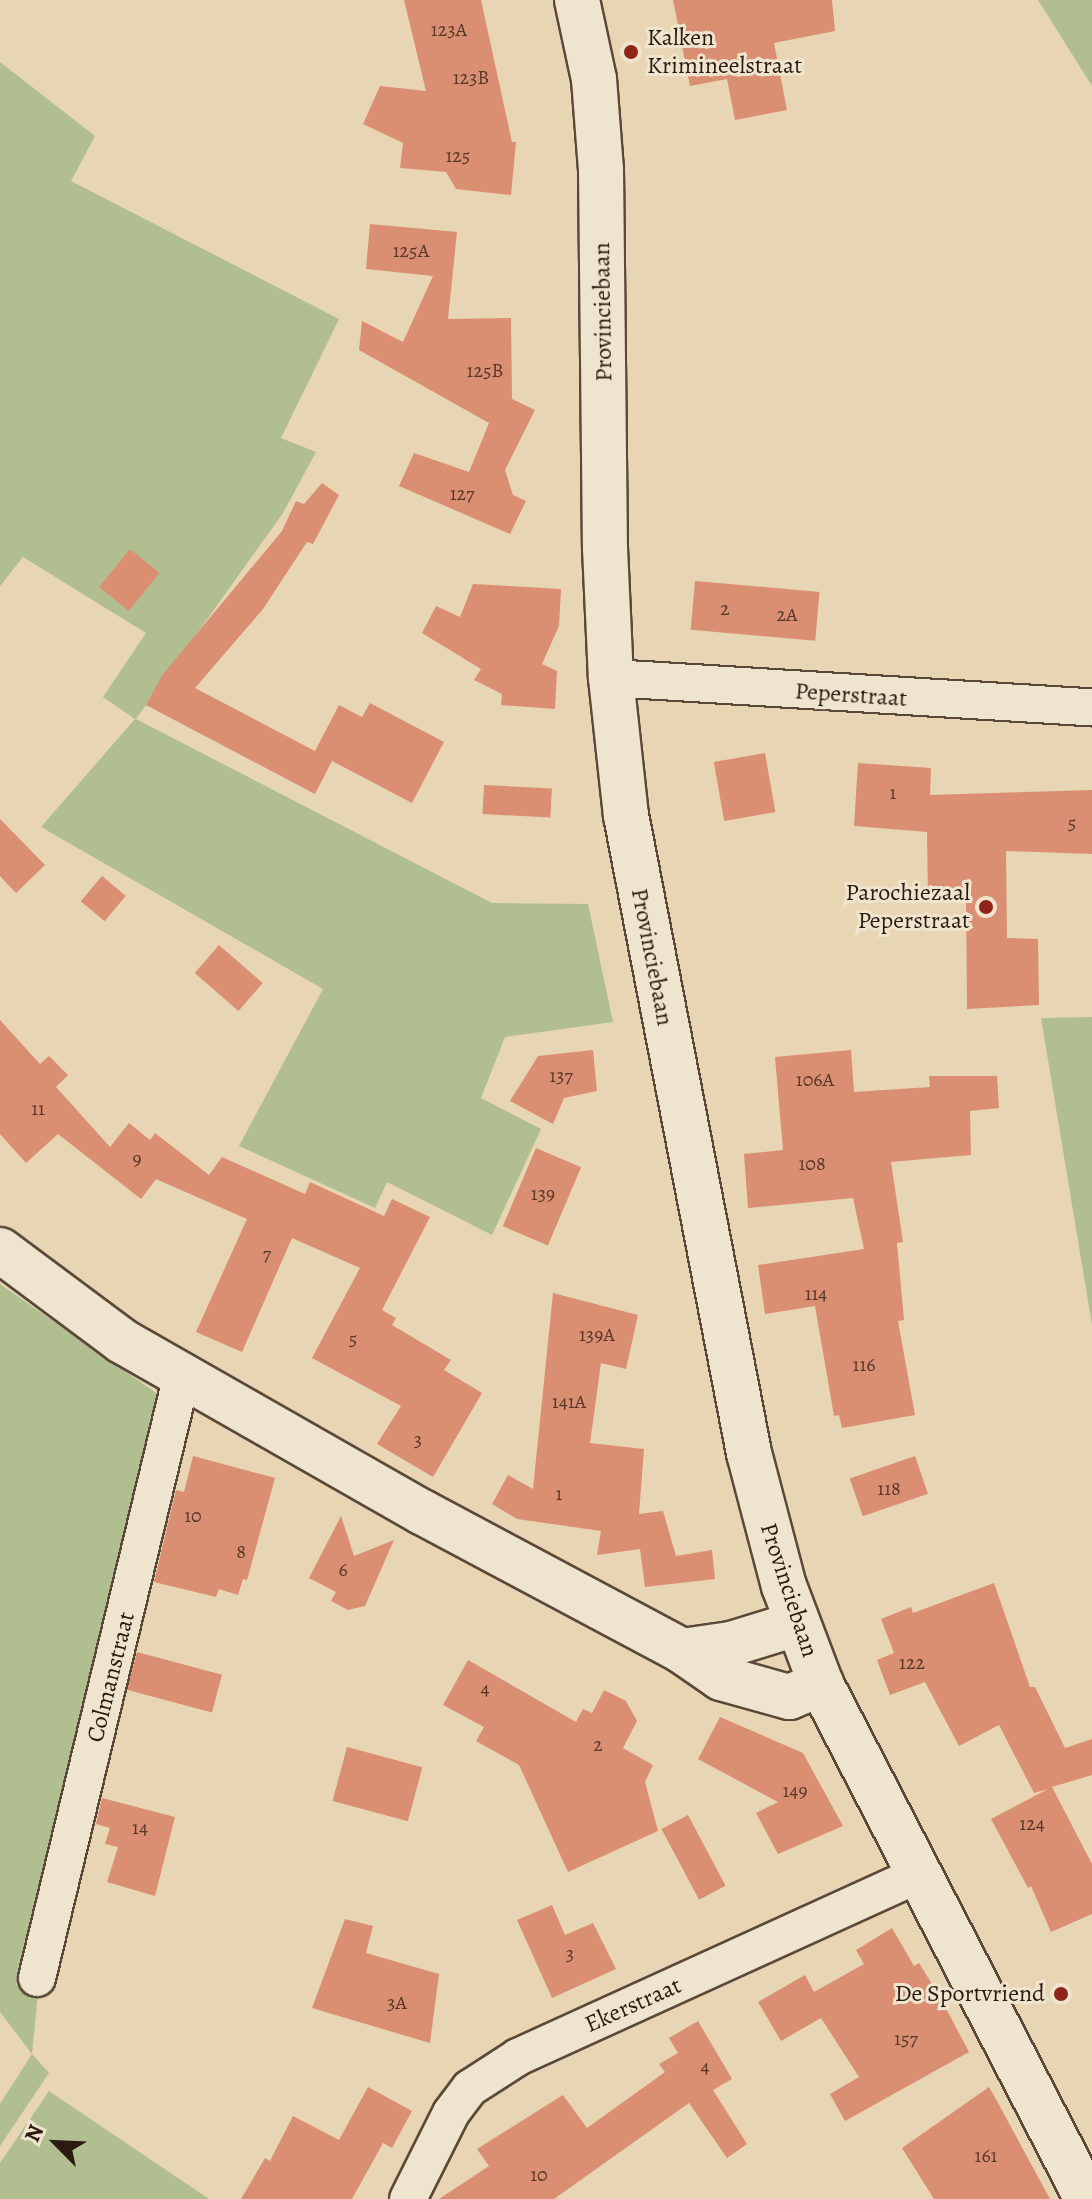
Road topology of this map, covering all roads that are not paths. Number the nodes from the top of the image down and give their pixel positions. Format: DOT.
graph roads {
  1 [pos="577,0"];
  2 [pos="611,678"];
  3 [pos="1092,707"];
  4 [pos="0,1250"];
  5 [pos="182,1375"];
  6 [pos="796,1624"];
  7 [pos="682,1651"];
  8 [pos="821,1684"];
  9 [pos="916,1876"];
  10 [pos="37,1978"];
  11 [pos="408,2199"];
  12 [pos="1087,2199"];
  1 -- 2 [label="main road, Provinciebaan"];
  2 -- 3 [label="street, Peperstraat"];
  2 -- 6 [label="main road, Provinciebaan"];
  4 -- 5 [label="main road"];
  5 -- 7 [label="main road"];
  5 -- 10 [label="street, Colmanstraat"];
  6 -- 7 [label="main road"];
  6 -- 8 [label="main road, Provinciebaan"];
  7 -- 8 [label="main road"];
  8 -- 9 [label="main road, Provinciebaan"];
  9 -- 11 [label="street, Ekerstraat"];
  9 -- 12 [label="main road, Provinciebaan"];
}
